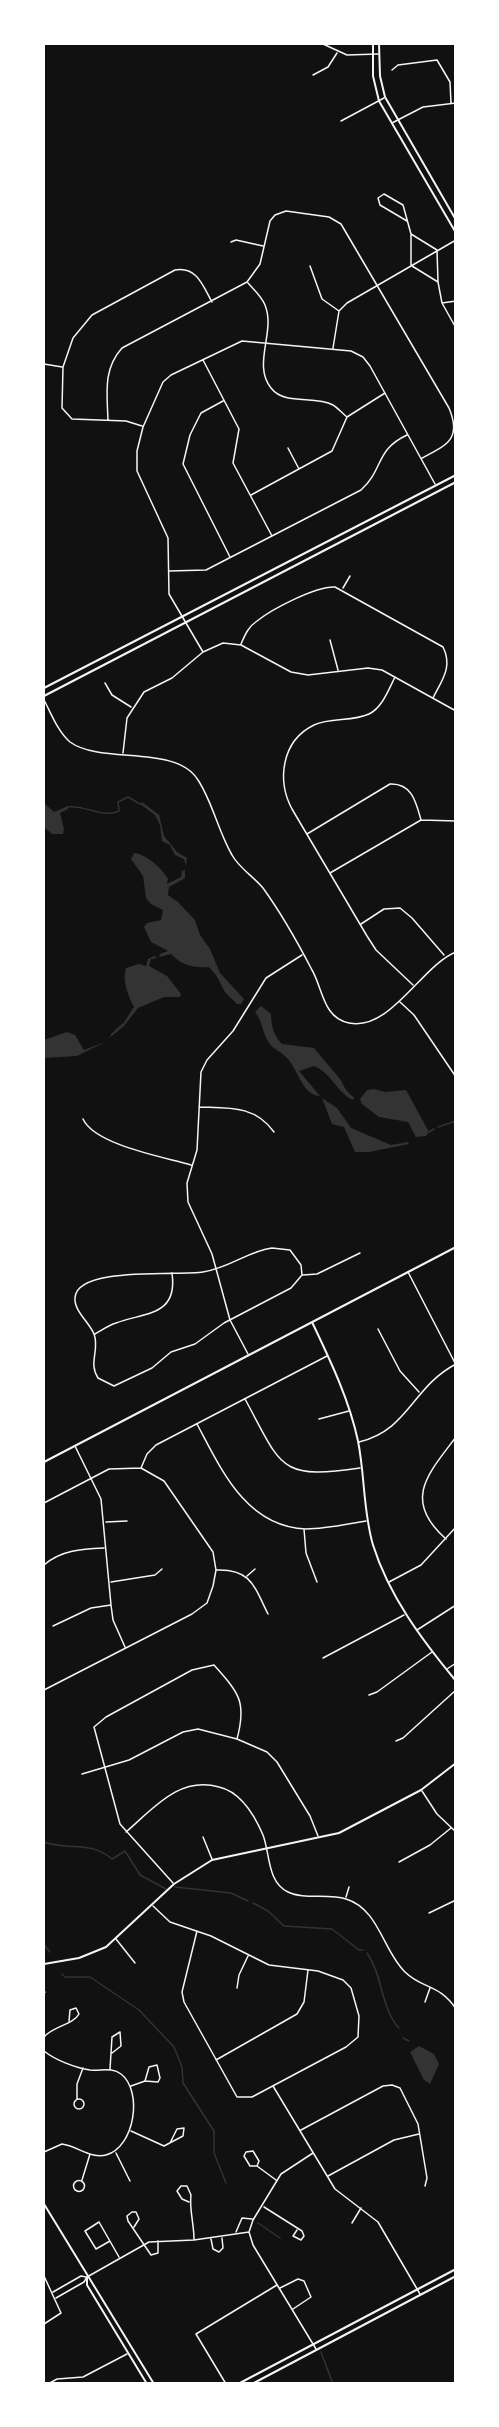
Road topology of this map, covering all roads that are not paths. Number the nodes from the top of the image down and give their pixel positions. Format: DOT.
graph roads {
  1 [pos="323,44"];
  2 [pos="373,44"];
  3 [pos="379,44"];
  4 [pos="337,52"];
  5 [pos="371,54"];
  6 [pos="378,54"];
  7 [pos="392,70"];
  8 [pos="313,75"];
  9 [pos="385,98"];
  10 [pos="379,101"];
  11 [pos="452,103"];
  12 [pos="456,103"];
  13 [pos="396,120"];
  14 [pos="341,122"];
  15 [pos="391,123"];
  16 [pos="407,220"];
  17 [pos="456,220"];
  18 [pos="456,233"];
  19 [pos="411,234"];
  20 [pos="456,240"];
  21 [pos="231,242"];
  22 [pos="264,247"];
  23 [pos="437,250"];
  24 [pos="411,265"];
  25 [pos="310,266"];
  26 [pos="248,282"];
  27 [pos="438,282"];
  28 [pos="377,286"];
  29 [pos="456,302"];
  30 [pos="212,303"];
  31 [pos="442,303"];
  32 [pos="339,311"];
  33 [pos="456,328"];
  34 [pos="266,342"];
  35 [pos="333,349"];
  36 [pos="203,359"];
  37 [pos="44,364"];
  38 [pos="63,367"];
  39 [pos="386,393"];
  40 [pos="224,400"];
  41 [pos="347,417"];
  42 [pos="108,420"];
  43 [pos="143,427"];
  44 [pos="408,434"];
  45 [pos="288,448"];
  46 [pos="421,459"];
  47 [pos="299,470"];
  48 [pos="456,475"];
  49 [pos="456,482"];
  50 [pos="436,486"];
  51 [pos="250,496"];
  52 [pos="272,536"];
  53 [pos="230,557"];
  54 [pos="168,571"];
  55 [pos="350,576"];
  56 [pos="343,589"];
  57 [pos="182,617"];
  58 [pos="187,622"];
  59 [pos="330,640"];
  60 [pos="241,645"];
  61 [pos="203,652"];
  62 [pos="338,671"];
  63 [pos="395,677"];
  64 [pos="105,682"];
  65 [pos="44,688"];
  66 [pos="44,698"];
  67 [pos="433,698"];
  68 [pos="132,707"];
  69 [pos="456,711"];
  70 [pos="123,754"];
  71 [pos="421,820"];
  72 [pos="456,821"];
  73 [pos="307,834"];
  74 [pos="330,873"];
  75 [pos="361,924"];
  76 [pos="456,952"];
  77 [pos="303,954"];
  78 [pos="444,956"];
  79 [pos="414,985"];
  80 [pos="400,1002"];
  81 [pos="456,1077"];
  82 [pos="198,1107"];
  83 [pos="83,1119"];
  84 [pos="274,1132"];
  85 [pos="192,1166"];
  86 [pos="456,1247"];
  87 [pos="360,1253"];
  88 [pos="216,1270"];
  89 [pos="408,1272"];
  90 [pos="172,1273"];
  91 [pos="302,1275"];
  92 [pos="230,1320"];
  93 [pos="312,1322"];
  94 [pos="378,1329"];
  95 [pos="94,1335"];
  96 [pos="249,1355"];
  97 [pos="328,1355"];
  98 [pos="456,1364"];
  99 [pos="420,1393"];
  100 [pos="245,1399"];
  101 [pos="349,1411"];
  102 [pos="319,1419"];
  103 [pos="197,1423"];
  104 [pos="456,1437"];
  105 [pos="358,1442"];
  106 [pos="75,1446"];
  107 [pos="44,1462"];
  108 [pos="141,1468"];
  109 [pos="360,1468"];
  110 [pos="92,1478"];
  111 [pos="44,1503"];
  112 [pos="127,1521"];
  113 [pos="367,1521"];
  114 [pos="105,1522"];
  115 [pos="456,1527"];
  116 [pos="304,1529"];
  117 [pos="446,1539"];
  118 [pos="106,1548"];
  119 [pos="44,1566"];
  120 [pos="162,1569"];
  121 [pos="255,1569"];
  122 [pos="216,1570"];
  123 [pos="247,1577"];
  124 [pos="110,1582"];
  125 [pos="316,1582"];
  126 [pos="388,1582"];
  127 [pos="111,1605"];
  128 [pos="456,1605"];
  129 [pos="268,1614"];
  130 [pos="406,1614"];
  131 [pos="53,1626"];
  132 [pos="416,1630"];
  133 [pos="125,1648"];
  134 [pos="432,1652"];
  135 [pos="323,1658"];
  136 [pos="456,1663"];
  137 [pos="446,1669"];
  138 [pos="456,1681"];
  139 [pos="44,1690"];
  140 [pos="456,1690"];
  141 [pos="369,1695"];
  142 [pos="237,1739"];
  143 [pos="396,1741"];
  144 [pos="456,1763"];
  145 [pos="103,1768"];
  146 [pos="82,1774"];
  147 [pos="422,1790"];
  148 [pos="451,1828"];
  149 [pos="126,1832"];
  150 [pos="456,1832"];
  151 [pos="203,1837"];
  152 [pos="318,1837"];
  153 [pos="267,1848"];
  154 [pos="212,1860"];
  155 [pos="399,1862"];
  156 [pos="174,1884"];
  157 [pos="349,1887"];
  158 [pos="346,1898"];
  159 [pos="456,1900"];
  160 [pos="153,1906"];
  161 [pos="429,1913"];
  162 [pos="197,1931"];
  163 [pos="116,1939"];
  164 [pos="249,1955"];
  165 [pos="135,1963"];
  166 [pos="44,1964"];
  167 [pos="308,1970"];
  168 [pos="430,1987"];
  169 [pos="237,1989"];
  170 [pos="425,2002"];
  171 [pos="456,2009"];
  172 [pos="69,2021"];
  173 [pos="44,2037"];
  174 [pos="44,2052"];
  175 [pos="112,2053"];
  176 [pos="216,2060"];
  177 [pos="83,2068"];
  178 [pos="110,2070"];
  179 [pos="145,2081"];
  180 [pos="273,2085"];
  181 [pos="131,2086"];
  182 [pos="77,2099"];
  183 [pos="131,2131"];
  184 [pos="300,2131"];
  185 [pos="419,2134"];
  186 [pos="170,2144"];
  187 [pos="44,2146"];
  188 [pos="45,2151"];
  189 [pos="115,2151"];
  190 [pos="313,2153"];
  191 [pos="90,2154"];
  192 [pos="257,2166"];
  193 [pos="327,2177"];
  194 [pos="81,2181"];
  195 [pos="130,2181"];
  196 [pos="277,2181"];
  197 [pos="425,2186"];
  198 [pos="189,2202"];
  199 [pos="44,2205"];
  200 [pos="263,2206"];
  201 [pos="361,2207"];
  202 [pos="253,2220"];
  203 [pos="352,2223"];
  204 [pos="134,2227"];
  205 [pos="297,2230"];
  206 [pos="236,2232"];
  207 [pos="249,2232"];
  208 [pos="222,2236"];
  209 [pos="210,2238"];
  210 [pos="158,2240"];
  211 [pos="194,2240"];
  212 [pos="110,2241"];
  213 [pos="143,2244"];
  214 [pos="120,2258"];
  215 [pos="456,2269"];
  216 [pos="44,2276"];
  217 [pos="456,2276"];
  218 [pos="87,2277"];
  219 [pos="278,2287"];
  220 [pos="417,2289"];
  221 [pos="52,2292"];
  222 [pos="420,2294"];
  223 [pos="56,2298"];
  224 [pos="292,2310"];
  225 [pos="44,2324"];
  226 [pos="313,2344"];
  227 [pos="316,2350"];
  228 [pos="128,2354"];
  229 [pos="48,2384"];
  230 [pos="147,2384"];
  231 [pos="154,2384"];
  232 [pos="226,2384"];
  233 [pos="238,2384"];
  234 [pos="252,2384"];
  1 -- 4 [label="street"];
  2 -- 5 [label="street"];
  3 -- 6 [label="street"];
  4 -- 5 [label="street"];
  4 -- 8 [label="street"];
  5 -- 6 [label="street"];
  5 -- 10 [label="street"];
  6 -- 9 [label="street"];
  7 -- 11 [label="street"];
  9 -- 10 [label="street"];
  9 -- 13 [label="street"];
  10 -- 14 [label="street"];
  10 -- 15 [label="street"];
  11 -- 12 [label="street"];
  11 -- 13 [label="street"];
  13 -- 15 [label="street"];
  13 -- 17 [label="street"];
  15 -- 18 [label="street"];
  16 -- 16 [label="street"];
  16 -- 19 [label="street"];
  19 -- 23 [label="street"];
  19 -- 24 [label="street"];
  20 -- 23 [label="street"];
  21 -- 22 [label="street"];
  22 -- 26 [label="street"];
  22 -- 28 [label="street"];
  23 -- 24 [label="street"];
  23 -- 27 [label="street"];
  24 -- 27 [label="street"];
  24 -- 28 [label="street"];
  25 -- 32 [label="street"];
  26 -- 30 [label="street"];
  26 -- 34 [label="street"];
  27 -- 31 [label="street"];
  28 -- 32 [label="street"];
  28 -- 46 [label="street"];
  29 -- 31 [label="street"];
  30 -- 38 [label="street"];
  30 -- 42 [label="street"];
  31 -- 33 [label="street"];
  32 -- 35 [label="street"];
  34 -- 35 [label="street"];
  34 -- 36 [label="street"];
  34 -- 41 [label="street"];
  35 -- 39 [label="street"];
  36 -- 40 [label="street"];
  36 -- 43 [label="street"];
  37 -- 38 [label="street"];
  38 -- 42 [label="street"];
  39 -- 41 [label="street"];
  39 -- 44 [label="street"];
  40 -- 51 [label="street"];
  40 -- 53 [label="street"];
  41 -- 47 [label="street"];
  42 -- 43 [label="street"];
  43 -- 54 [label="street"];
  44 -- 46 [label="street"];
  44 -- 52 [label="street"];
  45 -- 47 [label="street"];
  46 -- 50 [label="street"];
  47 -- 51 [label="street"];
  48 -- 50 [label="street"];
  49 -- 58 [label="street"];
  50 -- 57 [label="street"];
  51 -- 52 [label="street"];
  52 -- 53 [label="street"];
  53 -- 54 [label="street"];
  54 -- 57 [label="street"];
  55 -- 56 [label="street"];
  56 -- 60 [label="street"];
  56 -- 67 [label="street"];
  57 -- 58 [label="street"];
  57 -- 65 [label="street"];
  58 -- 61 [label="street"];
  58 -- 66 [label="street"];
  59 -- 62 [label="street"];
  60 -- 61 [label="street"];
  60 -- 62 [label="street"];
  61 -- 68 [label="street"];
  62 -- 63 [label="street"];
  63 -- 67 [label="street"];
  63 -- 73 [label="street"];
  64 -- 68 [label="street"];
  66 -- 70 [label="street"];
  67 -- 69 [label="street"];
  68 -- 70 [label="street"];
  70 -- 77 [label="street"];
  71 -- 72 [label="street"];
  71 -- 73 [label="street"];
  71 -- 74 [label="street"];
  73 -- 74 [label="street"];
  74 -- 75 [label="street"];
  75 -- 78 [label="street"];
  75 -- 79 [label="street"];
  76 -- 78 [label="street"];
  77 -- 80 [label="street"];
  77 -- 82 [label="street"];
  78 -- 79 [label="street"];
  79 -- 80 [label="street"];
  80 -- 81 [label="street"];
  82 -- 84 [label="street"];
  82 -- 85 [label="street"];
  83 -- 85 [label="street"];
  85 -- 88 [label="street"];
  86 -- 89 [label="street"];
  87 -- 91 [label="street"];
  88 -- 90 [label="street"];
  88 -- 91 [label="street"];
  88 -- 92 [label="street"];
  89 -- 93 [label="street"];
  89 -- 98 [label="street"];
  90 -- 95 [label="street"];
  90 -- 95 [label="street"];
  91 -- 92 [label="street"];
  92 -- 95 [label="street"];
  92 -- 96 [label="street"];
  93 -- 96 [label="street"];
  93 -- 97 [label="street"];
  94 -- 99 [label="street"];
  96 -- 106 [label="street"];
  97 -- 100 [label="street"];
  97 -- 101 [label="street"];
  98 -- 99 [label="street"];
  99 -- 105 [label="street"];
  100 -- 103 [label="street"];
  100 -- 109 [label="street"];
  101 -- 102 [label="street"];
  101 -- 105 [label="street"];
  103 -- 108 [label="street"];
  103 -- 116 [label="street"];
  104 -- 117 [label="street"];
  105 -- 109 [label="street"];
  106 -- 107 [label="street"];
  106 -- 110 [label="street"];
  108 -- 110 [label="street"];
  108 -- 122 [label="street"];
  109 -- 113 [label="street"];
  110 -- 111 [label="street"];
  110 -- 114 [label="street"];
  112 -- 114 [label="street"];
  113 -- 116 [label="street"];
  113 -- 126 [label="street"];
  114 -- 118 [label="street"];
  115 -- 117 [label="street"];
  116 -- 125 [label="street"];
  117 -- 126 [label="street"];
  118 -- 119 [label="street"];
  118 -- 124 [label="street"];
  120 -- 124 [label="street"];
  121 -- 123 [label="street"];
  122 -- 123 [label="street"];
  122 -- 133 [label="street"];
  123 -- 129 [label="street"];
  124 -- 127 [label="street"];
  126 -- 130 [label="street"];
  127 -- 131 [label="street"];
  127 -- 133 [label="street"];
  128 -- 132 [label="street"];
  130 -- 132 [label="street"];
  130 -- 135 [label="street"];
  132 -- 134 [label="street"];
  133 -- 139 [label="street"];
  134 -- 137 [label="street"];
  134 -- 141 [label="street"];
  136 -- 137 [label="street"];
  137 -- 138 [label="street"];
  140 -- 143 [label="street"];
  142 -- 145 [label="street"];
  142 -- 145 [label="street"];
  142 -- 152 [label="street"];
  144 -- 147 [label="street"];
  145 -- 146 [label="street"];
  145 -- 149 [label="street"];
  147 -- 148 [label="street"];
  147 -- 152 [label="street"];
  148 -- 150 [label="street"];
  148 -- 155 [label="street"];
  149 -- 153 [label="street"];
  149 -- 156 [label="street"];
  151 -- 154 [label="street"];
  152 -- 153 [label="street"];
  153 -- 154 [label="street"];
  153 -- 158 [label="street"];
  154 -- 156 [label="street"];
  156 -- 160 [label="street"];
  157 -- 158 [label="street"];
  158 -- 168 [label="street"];
  159 -- 161 [label="street"];
  160 -- 162 [label="street"];
  160 -- 163 [label="street"];
  162 -- 164 [label="street"];
  162 -- 176 [label="street"];
  163 -- 165 [label="street"];
  163 -- 166 [label="street"];
  164 -- 167 [label="street"];
  164 -- 169 [label="street"];
  167 -- 176 [label="street"];
  167 -- 180 [label="street"];
  168 -- 170 [label="street"];
  168 -- 171 [label="street"];
  172 -- 172 [label="street"];
  172 -- 173 [label="street"];
  174 -- 177 [label="street"];
  175 -- 175 [label="street"];
  175 -- 178 [label="street"];
  176 -- 180 [label="street"];
  177 -- 178 [label="street"];
  177 -- 182 [label="street"];
  178 -- 181 [label="street"];
  179 -- 179 [label="street"];
  179 -- 181 [label="street"];
  180 -- 184 [label="street"];
  181 -- 183 [label="street"];
  183 -- 186 [label="street"];
  183 -- 189 [label="street"];
  184 -- 185 [label="street"];
  184 -- 190 [label="street"];
  185 -- 193 [label="street"];
  185 -- 197 [label="street"];
  186 -- 186 [label="street"];
  187 -- 188 [label="street"];
  188 -- 191 [label="street"];
  189 -- 191 [label="street"];
  189 -- 195 [label="street"];
  190 -- 193 [label="street"];
  190 -- 196 [label="street"];
  191 -- 194 [label="street"];
  192 -- 192 [label="street"];
  192 -- 196 [label="street"];
  193 -- 201 [label="street"];
  196 -- 200 [label="street"];
  198 -- 198 [label="street"];
  198 -- 211 [label="street"];
  199 -- 218 [label="street"];
  200 -- 202 [label="street"];
  200 -- 205 [label="street"];
  201 -- 203 [label="street"];
  201 -- 220 [label="street"];
  202 -- 206 [label="street"];
  202 -- 207 [label="street"];
  204 -- 204 [label="street"];
  204 -- 213 [label="street"];
  206 -- 207 [label="street"];
  206 -- 208 [label="street"];
  207 -- 219 [label="street"];
  208 -- 209 [label="street"];
  208 -- 209 [label="street"];
  209 -- 211 [label="street"];
  210 -- 211 [label="street"];
  210 -- 213 [label="street"];
  210 -- 213 [label="street"];
  212 -- 212 [label="street"];
  212 -- 214 [label="street"];
  213 -- 214 [label="street"];
  214 -- 218 [label="street"];
  215 -- 220 [label="street"];
  216 -- 221 [label="street"];
  217 -- 222 [label="street"];
  218 -- 221 [label="street"];
  218 -- 223 [label="street"];
  218 -- 228 [label="street"];
  218 -- 231 [label="street"];
  219 -- 224 [label="street"];
  219 -- 224 [label="street"];
  219 -- 232 [label="street"];
  220 -- 222 [label="street"];
  220 -- 226 [label="street"];
  221 -- 223 [label="street"];
  222 -- 227 [label="street"];
  223 -- 225 [label="street"];
  224 -- 226 [label="street"];
  226 -- 227 [label="street"];
  226 -- 233 [label="street"];
  227 -- 234 [label="street"];
  228 -- 229 [label="street"];
  228 -- 230 [label="street"];
}
